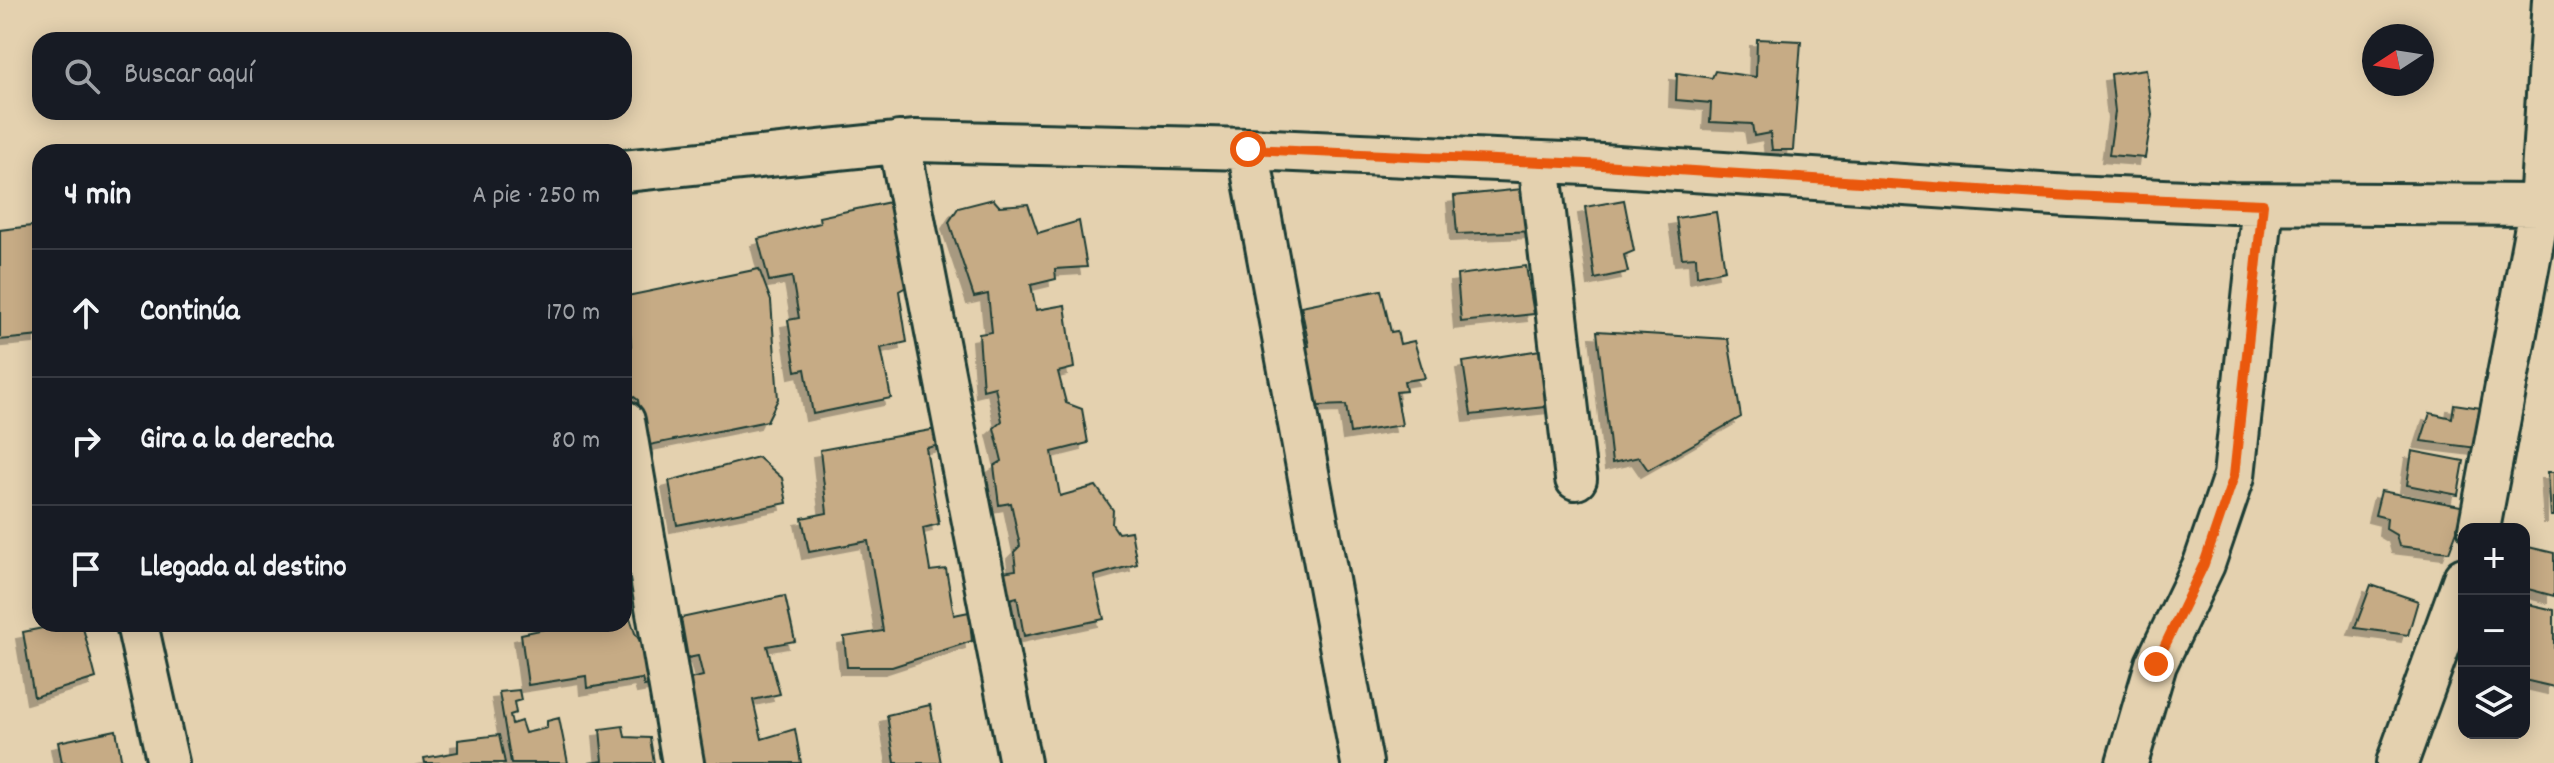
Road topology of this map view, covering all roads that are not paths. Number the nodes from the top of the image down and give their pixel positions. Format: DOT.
graph roads {
  1 [pos="2553,0"];
  2 [pos="899,142"];
  3 [pos="1248,149"];
  4 [pos="1539,162"];
  5 [pos="632,170"];
  6 [pos="2263,204"];
  7 [pos="2540,205"];
  8 [pos="632,467"];
  9 [pos="1576,479"];
  10 [pos="2480,523"];
  11 [pos="2458,595"];
  12 [pos="139,632"];
  13 [pos="168,763"];
  14 [pos="683,763"];
  15 [pos="1020,763"];
  16 [pos="1362,763"];
  17 [pos="2127,763"];
  18 [pos="2397,763"];
  1 -- 7 [label="street"];
  2 -- 3 [label="street"];
  2 -- 5 [label="street"];
  2 -- 15 [label="street"];
  3 -- 4 [label="street"];
  3 -- 16 [label="street"];
  4 -- 6 [label="street"];
  4 -- 9 [label="street"];
  6 -- 7 [label="street"];
  6 -- 17 [label="street"];
  7 -- 10 [label="street"];
  8 -- 14 [label="street"];
  11 -- 18 [label="street"];
  12 -- 13 [label="street"];
}
